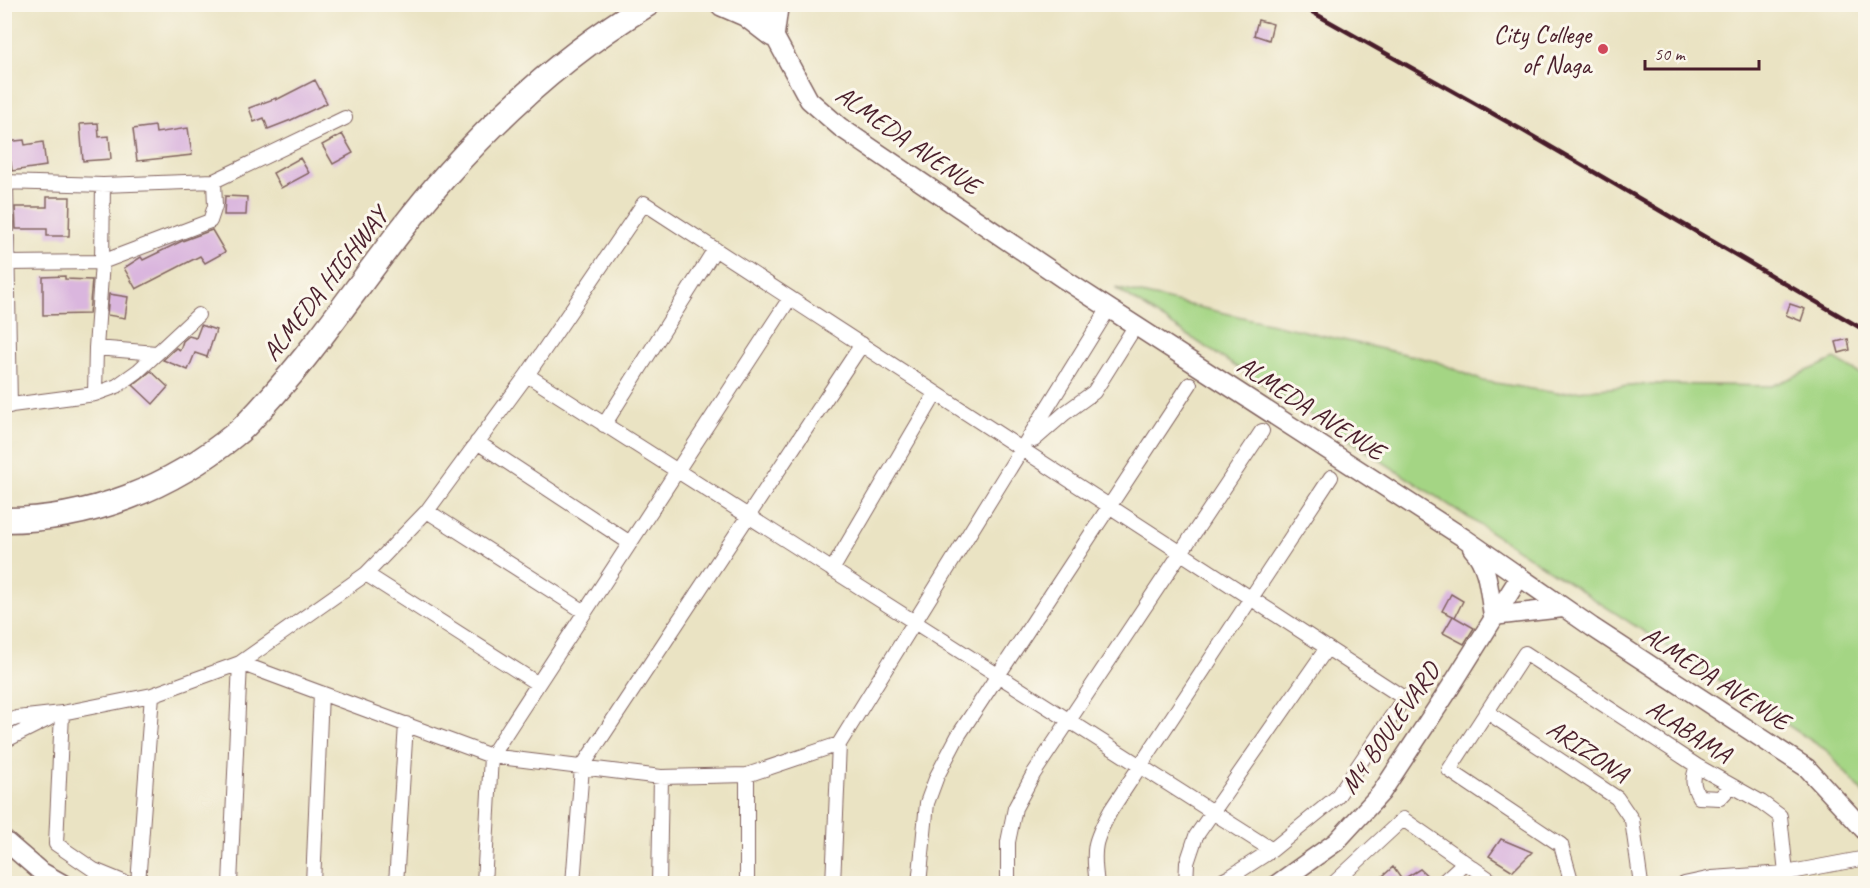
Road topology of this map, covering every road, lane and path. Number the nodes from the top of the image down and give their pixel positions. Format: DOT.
graph roads {
  1 [pos="648,4"];
  2 [pos="723,4"];
  3 [pos="757,4"];
  4 [pos="777,4"];
  5 [pos="772,34"];
  6 [pos="345,118"];
  7 [pos="214,181"];
  8 [pos="5,182"];
  9 [pos="103,185"];
  10 [pos="715,249"];
  11 [pos="102,262"];
  12 [pos="7,263"];
  13 [pos="790,298"];
  14 [pos="1109,308"];
  15 [pos="198,315"];
  16 [pos="1136,325"];
  17 [pos="861,344"];
  18 [pos="96,348"];
  19 [pos="156,353"];
  20 [pos="527,375"];
  21 [pos="1190,384"];
  22 [pos="936,393"];
  23 [pos="95,394"];
  24 [pos="7,406"];
  25 [pos="604,424"];
  26 [pos="1262,431"];
  27 [pos="477,442"];
  28 [pos="1023,450"];
  29 [pos="677,471"];
  30 [pos="1331,477"];
  31 [pos="1110,506"];
  32 [pos="427,512"];
  33 [pos="748,516"];
  34 [pos="4,520"];
  35 [pos="1464,538"];
  36 [pos="630,543"];
  37 [pos="1181,552"];
  38 [pos="832,570"];
  39 [pos="366,574"];
  40 [pos="1519,578"];
  41 [pos="1251,598"];
  42 [pos="1563,608"];
  43 [pos="585,612"];
  44 [pos="1493,616"];
  45 [pos="915,623"];
  46 [pos="1327,648"];
  47 [pos="240,663"];
  48 [pos="998,676"];
  49 [pos="538,684"];
  50 [pos="321,693"];
  51 [pos="152,695"];
  52 [pos="1487,712"];
  53 [pos="62,713"];
  54 [pos="1069,721"];
  55 [pos="4,723"];
  56 [pos="406,724"];
  57 [pos="4,741"];
  58 [pos="839,744"];
  59 [pos="491,756"];
  60 [pos="1140,766"];
  61 [pos="1697,766"];
  62 [pos="582,767"];
  63 [pos="747,776"];
  64 [pos="661,777"];
  65 [pos="1731,786"];
  66 [pos="1213,812"];
  67 [pos="1866,832"];
  68 [pos="4,840"];
  69 [pos="1272,850"];
  70 [pos="1866,858"];
  71 [pos="1464,863"];
  72 [pos="1786,873"];
  73 [pos="36,877"];
  74 [pos="1712,881"];
  75 [pos="63,884"];
  76 [pos="128,884"];
  77 [pos="138,884"];
  78 [pos="230,884"];
  79 [pos="313,884"];
  80 [pos="396,884"];
  81 [pos="484,884"];
  82 [pos="573,884"];
  83 [pos="659,884"];
  84 [pos="747,884"];
  85 [pos="833,884"];
  86 [pos="919,884"];
  87 [pos="1008,884"];
  88 [pos="1097,884"];
  89 [pos="1186,884"];
  90 [pos="1216,884"];
  91 [pos="1277,884"];
  92 [pos="1333,884"];
  93 [pos="1441,884"];
  94 [pos="1496,884"];
  95 [pos="1572,884"];
  96 [pos="1641,884"];
  97 [pos="1684,884"];
  1 -- 34 [label="highway, ALMEDA HIGHWAY"];
  2 -- 5 [label="highway"];
  3 -- 5 [label="main road, ALMEDA AVENUE"];
  4 -- 5 [label="highway"];
  5 -- 14 [label="main road, ALMEDA AVENUE"];
  6 -- 7 [label="street"];
  7 -- 9 [label="street"];
  7 -- 11 [label="street"];
  8 -- 9 [label="street"];
  8 -- 12 [label="street"];
  9 -- 11 [label="street"];
  10 -- 13 [label="street"];
  10 -- 20 [label="street"];
  10 -- 25 [label="street"];
  11 -- 12 [label="street"];
  11 -- 18 [label="street"];
  12 -- 24 [label="street"];
  13 -- 17 [label="street"];
  13 -- 29 [label="street"];
  14 -- 16 [label="main road, ALMEDA AVENUE"];
  14 -- 28 [label="street"];
  15 -- 19 [label="street"];
  16 -- 28 [label="street"];
  16 -- 35 [label="main road, ALMEDA AVENUE"];
  17 -- 22 [label="street"];
  17 -- 33 [label="street"];
  18 -- 19 [label="street"];
  18 -- 23 [label="street"];
  19 -- 23 [label="street"];
  20 -- 25 [label="street"];
  20 -- 27 [label="street"];
  21 -- 31 [label="street"];
  22 -- 28 [label="street"];
  22 -- 38 [label="street"];
  23 -- 24 [label="street"];
  25 -- 29 [label="street"];
  26 -- 37 [label="street"];
  27 -- 32 [label="street"];
  27 -- 36 [label="street"];
  28 -- 31 [label="street"];
  28 -- 45 [label="street"];
  29 -- 33 [label="street"];
  29 -- 36 [label="street"];
  30 -- 41 [label="street"];
  31 -- 37 [label="street"];
  31 -- 48 [label="street"];
  32 -- 39 [label="street"];
  32 -- 43 [label="street"];
  33 -- 38 [label="street"];
  33 -- 62 [label="street"];
  35 -- 40 [label="main road, ALMEDA AVENUE"];
  35 -- 44 [label="main road"];
  36 -- 43 [label="street"];
  37 -- 41 [label="street"];
  37 -- 54 [label="street"];
  38 -- 45 [label="street"];
  39 -- 47 [label="street"];
  39 -- 49 [label="street"];
  40 -- 42 [label="main road, ALMEDA AVENUE"];
  40 -- 44 [label="main road, M4 BOULEVARD"];
  41 -- 46 [label="street"];
  41 -- 60 [label="street"];
  42 -- 44 [label="main road"];
  42 -- 67 [label="main road, ALMEDA AVENUE"];
  43 -- 49 [label="street"];
  44 -- 91 [label="main road, M4 BOULEVARD"];
  45 -- 48 [label="street"];
  45 -- 58 [label="street"];
  46 -- 66 [label="street"];
  46 -- 69 [label="street"];
  47 -- 50 [label="street"];
  47 -- 51 [label="street"];
  47 -- 78 [label="street"];
  48 -- 54 [label="street"];
  48 -- 86 [label="street"];
  49 -- 59 [label="street"];
  50 -- 56 [label="street"];
  50 -- 79 [label="street"];
  51 -- 53 [label="street"];
  51 -- 77 [label="street"];
  52 -- 61 [label="street, ALABAMA"];
  52 -- 95 [label="street"];
  52 -- 96 [label="street, ARIZONA"];
  53 -- 55 [label="street"];
  53 -- 57 [label="street"];
  53 -- 76 [label="street"];
  54 -- 60 [label="street"];
  54 -- 87 [label="street"];
  56 -- 59 [label="street"];
  56 -- 80 [label="street"];
  58 -- 63 [label="street"];
  58 -- 85 [label="street"];
  59 -- 62 [label="street"];
  59 -- 81 [label="street"];
  60 -- 66 [label="street"];
  60 -- 88 [label="street"];
  61 -- 65 [label="street, ALABAMA"];
  61 -- 65 [label="street"];
  62 -- 64 [label="street"];
  62 -- 82 [label="street"];
  63 -- 64 [label="street"];
  63 -- 84 [label="street"];
  64 -- 83 [label="street"];
  65 -- 72 [label="street, ALABAMA"];
  66 -- 69 [label="street"];
  66 -- 89 [label="street"];
  68 -- 73 [label="main road"];
  69 -- 90 [label="street"];
  70 -- 72 [label="street"];
  71 -- 92 [label="street"];
  71 -- 93 [label="street"];
  71 -- 94 [label="street"];
  72 -- 74 [label="street"];
  73 -- 75 [label="main road"];
  74 -- 97 [label="street"];
}
